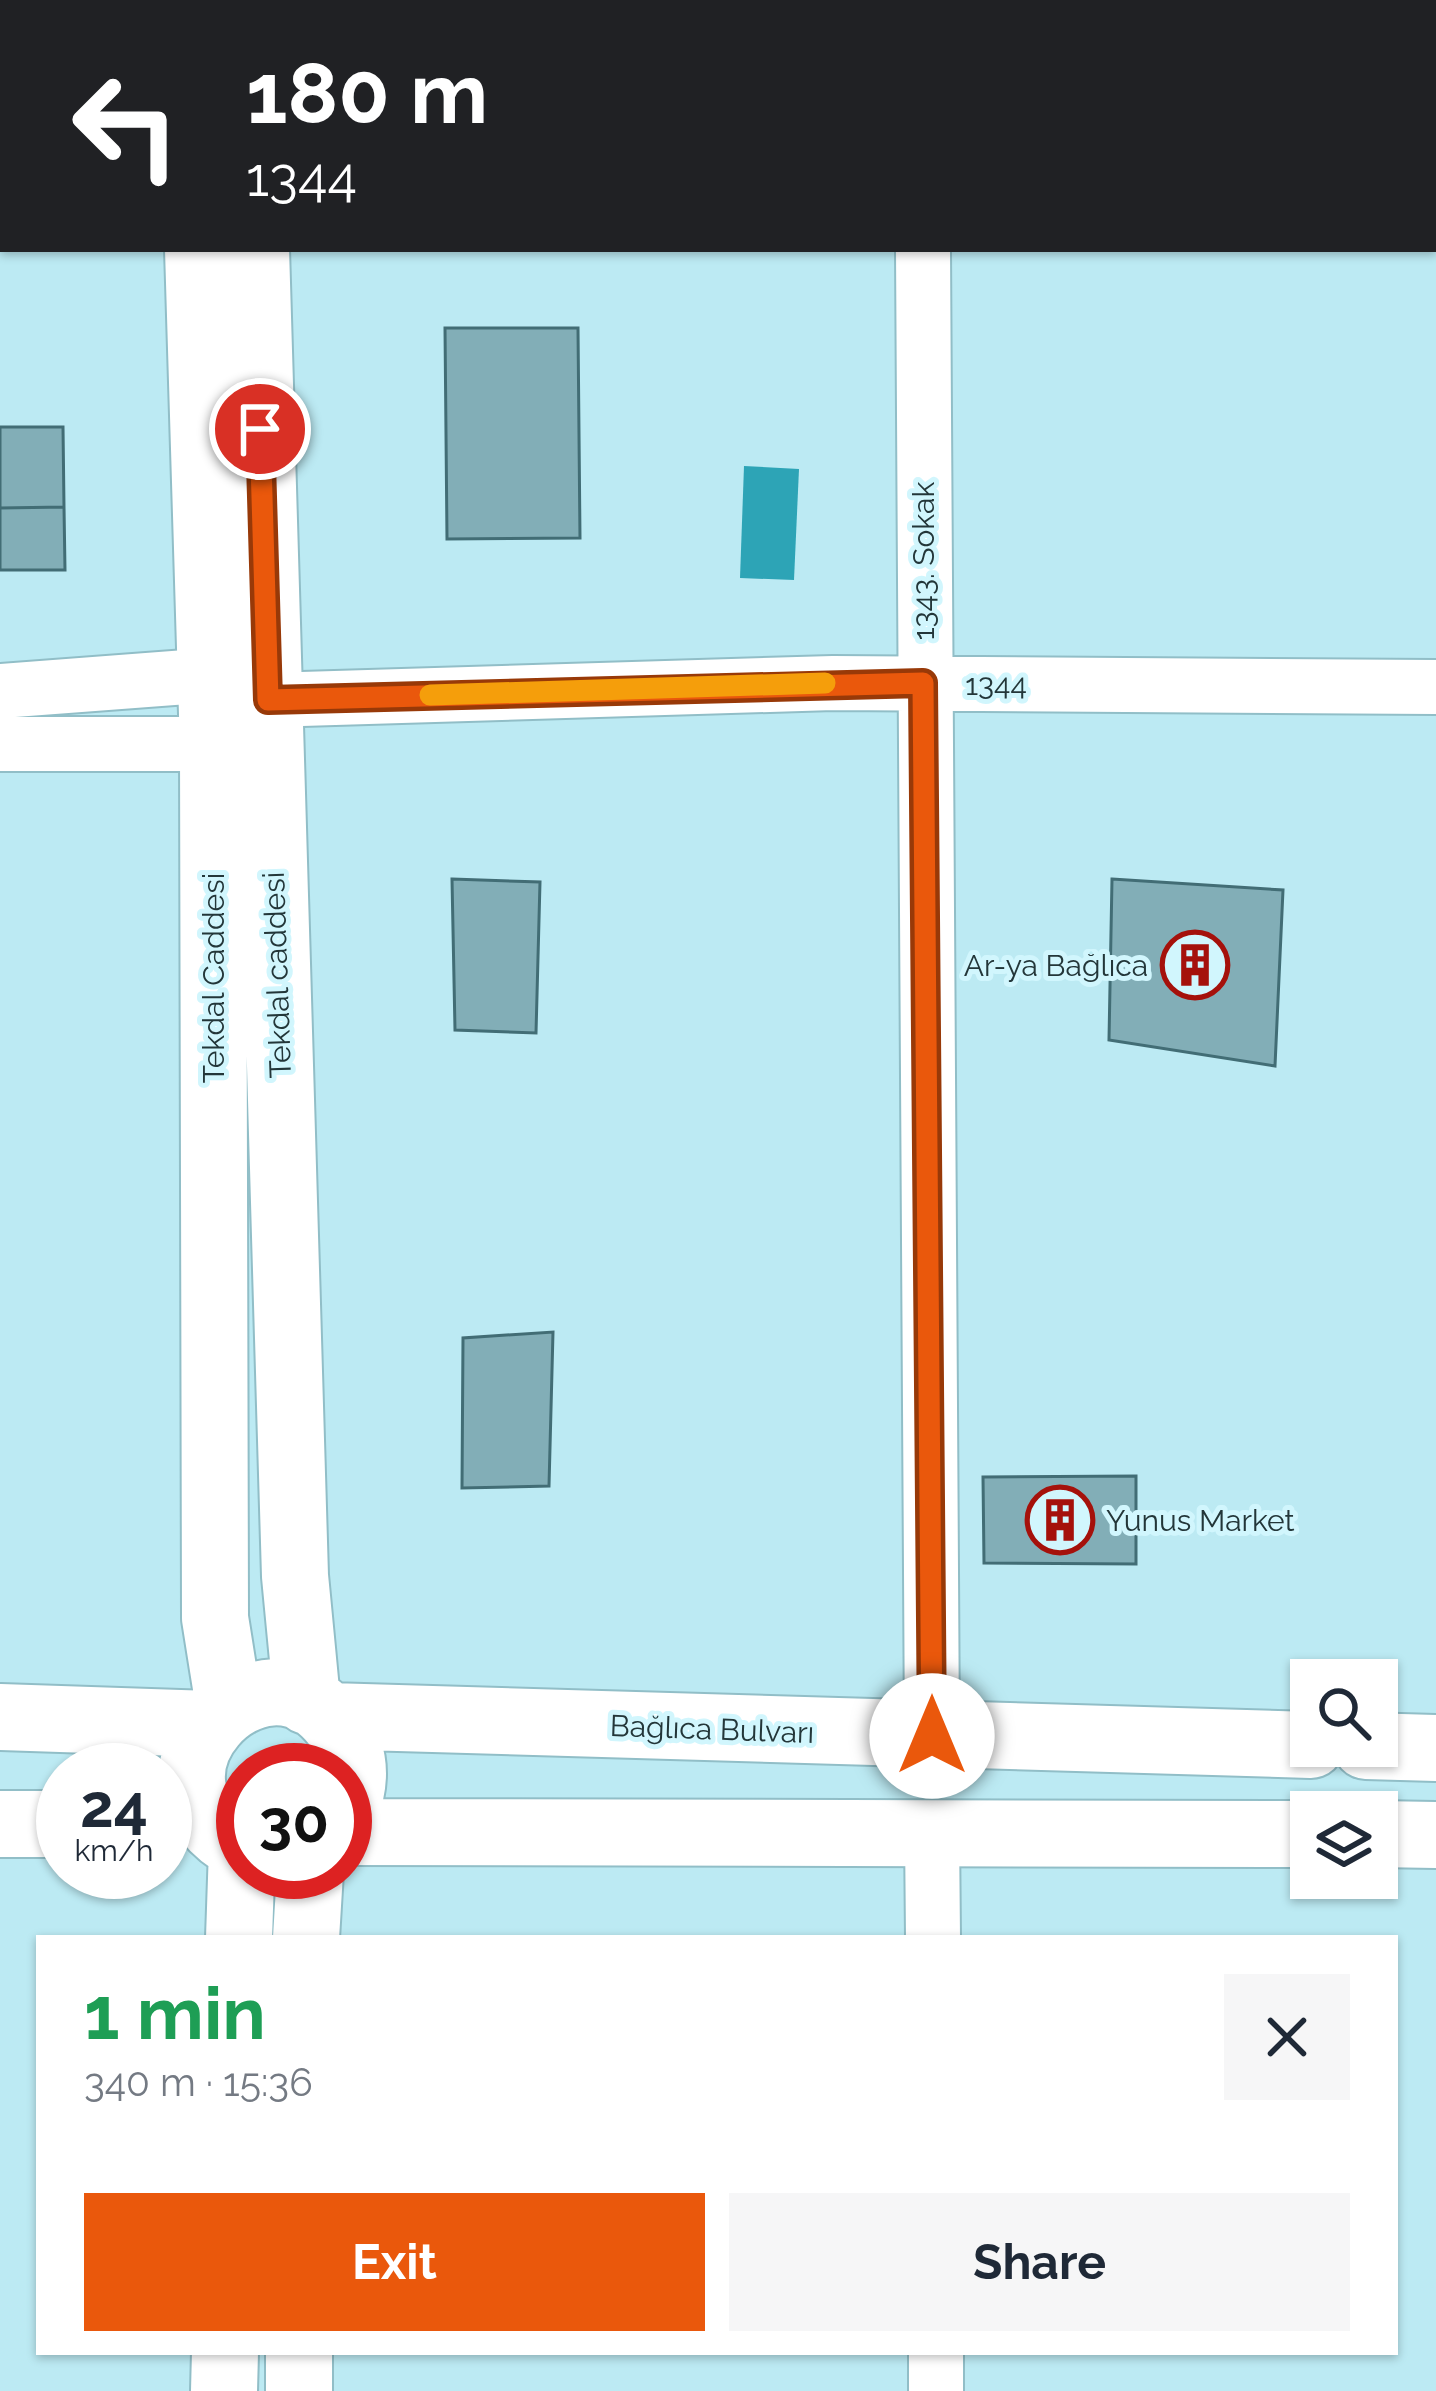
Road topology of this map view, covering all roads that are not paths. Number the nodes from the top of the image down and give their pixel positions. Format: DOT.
graph roads {
  1 [pos="198,252"];
  2 [pos="256,252"];
  3 [pos="923,252"];
  4 [pos="923,683"];
  5 [pos="1436,687"];
  6 [pos="0,691"];
  7 [pos="246,707"];
  8 [pos="0,744"];
  9 [pos="318,1708"];
  10 [pos="219,1715"];
  11 [pos="0,1718"];
  12 [pos="932,1736"];
  13 [pos="347,1743"];
  14 [pos="1290,1745"];
  15 [pos="1398,1747"];
  16 [pos="1436,1748"];
  17 [pos="0,1824"];
  18 [pos="36,1824"];
  19 [pos="372,1832"];
  20 [pos="932,1832"];
  21 [pos="1290,1834"];
  22 [pos="1398,1834"];
  23 [pos="1436,1835"];
  24 [pos="216,1837"];
  25 [pos="231,1899"];
  26 [pos="308,1899"];
  27 [pos="238,1935"];
  28 [pos="305,1935"];
  29 [pos="933,1935"];
  30 [pos="225,2355"];
  31 [pos="299,2355"];
  32 [pos="936,2355"];
  33 [pos="224,2391"];
  34 [pos="299,2391"];
  35 [pos="936,2391"];
  1 -- 7 [label="main road, Tekdal Caddesi"];
  2 -- 7 [label="main road, Tekdal caddesi"];
  3 -- 4 [label="street, 1343. Sokak"];
  4 -- 5 [label="street, 1344"];
  4 -- 7 [label="street, 1344"];
  4 -- 12 [label="street, 1343. Sokak"];
  6 -- 7 [label="street"];
  7 -- 8 [label="street"];
  7 -- 9 [label="main road, Tekdal caddesi"];
  7 -- 10 [label="main road, Tekdal Caddesi"];
  9 -- 10 [label="main road, Bağlıca Bulvarı"];
  9 -- 12 [label="main road, Bağlıca Bulvarı"];
  9 -- 13 [label="main road, Tekdal caddesi"];
  10 -- 11 [label="main road"];
  10 -- 24 [label="main road"];
  12 -- 14 [label="main road, Bağlıca Bulvarı"];
  15 -- 16 [label="main road"];
  17 -- 18 [label="main road"];
  19 -- 20 [label="main road"];
  20 -- 21 [label="main road"];
  20 -- 29 [label="street"];
  22 -- 23 [label="main road"];
  25 -- 27 [label="main road"];
  26 -- 28 [label="main road"];
  30 -- 33 [label="main road"];
  31 -- 34 [label="main road"];
  32 -- 35 [label="street"];
}
